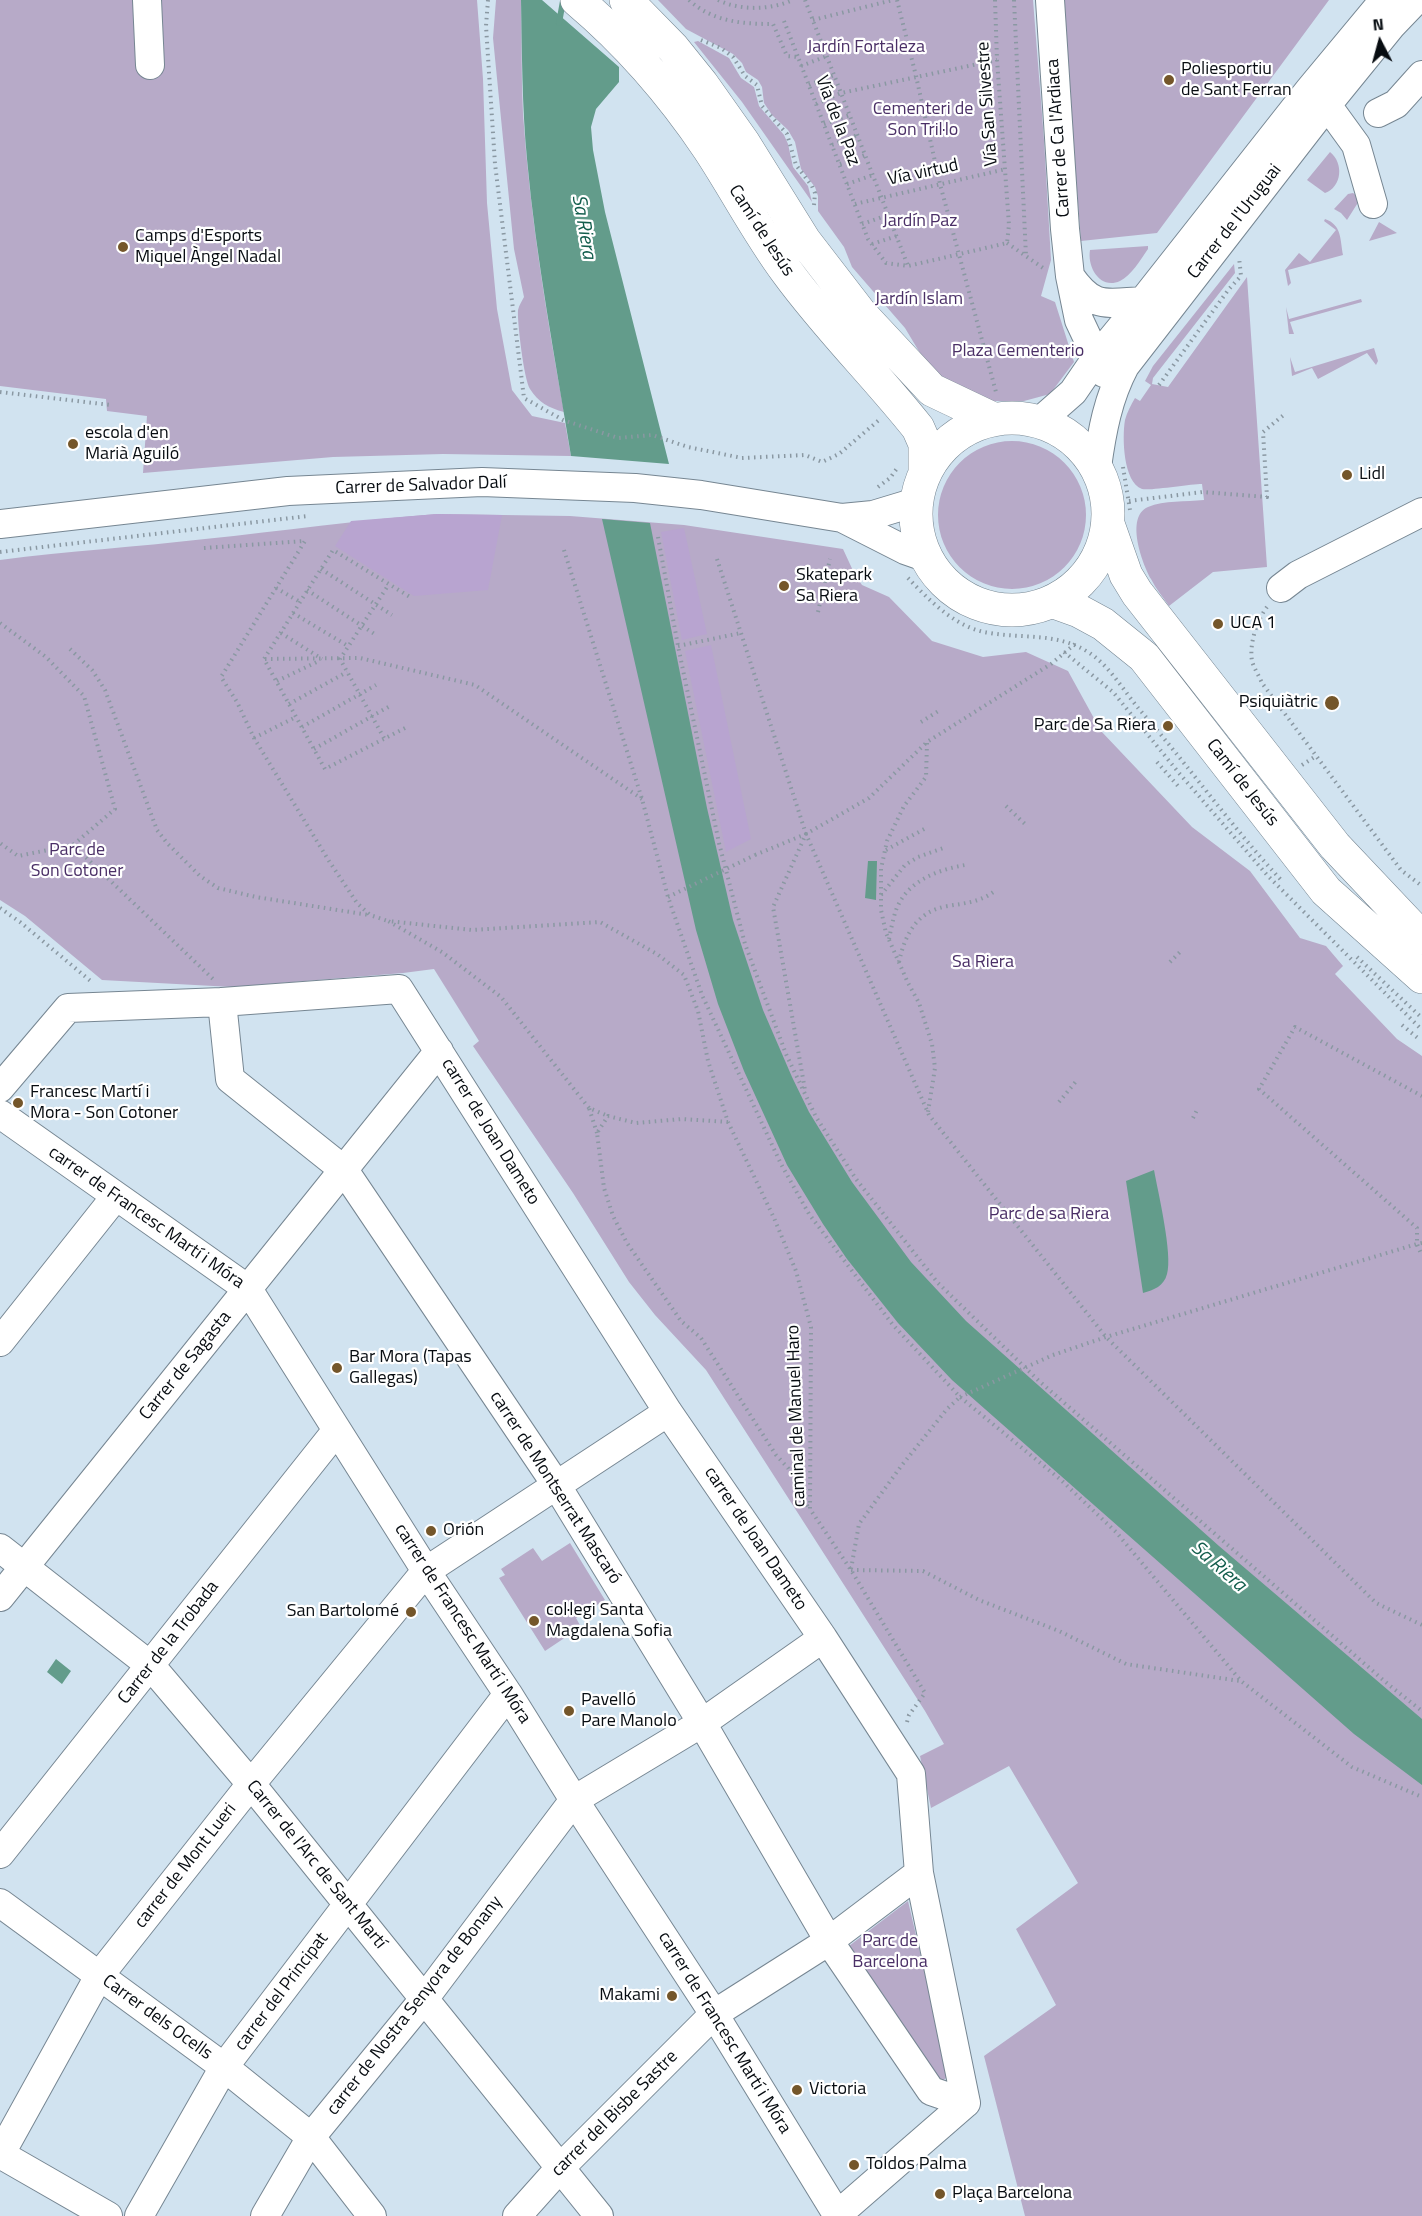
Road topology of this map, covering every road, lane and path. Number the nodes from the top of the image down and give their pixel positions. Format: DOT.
graph roads {
  1 [pos="147,0"];
  2 [pos="488,0"];
  3 [pos="577,0"];
  4 [pos="626,0"];
  5 [pos="690,0"];
  6 [pos="718,0"];
  7 [pos="793,0"];
  8 [pos="805,0"];
  9 [pos="895,0"];
  10 [pos="995,0"];
  11 [pos="1014,0"];
  12 [pos="1050,0"];
  13 [pos="1384,0"];
  14 [pos="1416,0"];
  15 [pos="726,2"];
  16 [pos="780,2"];
  17 [pos="784,21"];
  18 [pos="813,21"];
  19 [pos="692,37"];
  20 [pos="827,56"];
  21 [pos="798,57"];
  22 [pos="998,60"];
  23 [pos="150,65"];
  24 [pos="801,66"];
  25 [pos="834,75"];
  26 [pos="1422,75"];
  27 [pos="916,76"];
  28 [pos="808,85"];
  29 [pos="841,93"];
  30 [pos="816,104"];
  31 [pos="1327,105"];
  32 [pos="1378,113"];
  33 [pos="850,115"];
  34 [pos="824,124"];
  35 [pos="857,135"];
  36 [pos="832,145"];
  37 [pos="865,155"];
  38 [pos="840,164"];
  39 [pos="1006,169"];
  40 [pos="873,175"];
  41 [pos="847,184"];
  42 [pos="940,184"];
  43 [pos="881,196"];
  44 [pos="855,204"];
  45 [pos="1373,204"];
  46 [pos="814,212"];
  47 [pos="888,215"];
  48 [pos="862,224"];
  49 [pos="897,236"];
  50 [pos="1007,243"];
  51 [pos="872,244"];
  52 [pos="957,254"];
  53 [pos="1238,255"];
  54 [pos="1026,256"];
  55 [pos="908,266"];
  56 [pos="1059,274"];
  57 [pos="1143,301"];
  58 [pos="1097,357"];
  59 [pos="1159,385"];
  60 [pos="0,392"];
  61 [pos="1112,392"];
  62 [pos="111,405"];
  63 [pos="995,408"];
  64 [pos="1286,413"];
  65 [pos="881,419"];
  66 [pos="1040,421"];
  67 [pos="1109,464"];
  68 [pos="920,487"];
  69 [pos="1122,512"];
  70 [pos="1422,512"];
  71 [pos="311,516"];
  72 [pos="842,518"];
  73 [pos="0,524"];
  74 [pos="658,537"];
  75 [pos="204,548"];
  76 [pos="564,550"];
  77 [pos="0,552"];
  78 [pos="717,559"];
  79 [pos="830,559"];
  80 [pos="914,565"];
  81 [pos="321,569"];
  82 [pos="389,584"];
  83 [pos="276,588"];
  84 [pos="1281,588"];
  85 [pos="307,590"];
  86 [pos="410,597"];
  87 [pos="300,602"];
  88 [pos="1054,602"];
  89 [pos="375,604"];
  90 [pos="818,612"];
  91 [pos="293,613"];
  92 [pos="392,615"];
  93 [pos="0,623"];
  94 [pos="362,625"];
  95 [pos="281,633"];
  96 [pos="741,633"];
  97 [pos="376,635"];
  98 [pos="348,646"];
  99 [pos="678,646"];
  100 [pos="70,649"];
  101 [pos="1064,652"];
  102 [pos="264,659"];
  103 [pos="322,659"];
  104 [pos="340,659"];
  105 [pos="347,672"];
  106 [pos="277,681"];
  107 [pos="376,685"];
  108 [pos="359,694"];
  109 [pos="289,704"];
  110 [pos="390,706"];
  111 [pos="940,710"];
  112 [pos="372,716"];
  113 [pos="296,717"];
  114 [pos="921,722"];
  115 [pos="302,727"];
  116 [pos="405,728"];
  117 [pos="254,738"];
  118 [pos="384,738"];
  119 [pos="927,742"];
  120 [pos="314,749"];
  121 [pos="1316,756"];
  122 [pos="1157,762"];
  123 [pos="1297,769"];
  124 [pos="1178,786"];
  125 [pos="642,799"];
  126 [pos="1006,806"];
  127 [pos="1026,825"];
  128 [pos="926,828"];
  129 [pos="806,834"];
  130 [pos="0,843"];
  131 [pos="73,845"];
  132 [pos="946,847"];
  133 [pos="885,850"];
  134 [pos="965,865"];
  135 [pos="1422,886"];
  136 [pos="996,890"];
  137 [pos="881,895"];
  138 [pos="668,897"];
  139 [pos="0,908"];
  140 [pos="370,915"];
  141 [pos="388,921"];
  142 [pos="1422,938"];
  143 [pos="889,939"];
  144 [pos="1180,951"];
  145 [pos="1170,962"];
  146 [pos="899,963"];
  147 [pos="1422,977"];
  148 [pos="95,984"];
  149 [pos="222,995"];
  150 [pos="1402,1025"];
  151 [pos="1422,1030"];
  152 [pos="1419,1040"];
  153 [pos="439,1052"];
  154 [pos="1078,1079"];
  155 [pos="0,1088"];
  156 [pos="1422,1096"];
  157 [pos="806,1097"];
  158 [pos="1059,1102"];
  159 [pos="589,1108"];
  160 [pos="1197,1110"];
  161 [pos="928,1112"];
  162 [pos="0,1114"];
  163 [pos="608,1116"];
  164 [pos="1193,1118"];
  165 [pos="728,1122"];
  166 [pos="597,1133"];
  167 [pos="344,1170"];
  168 [pos="116,1196"];
  169 [pos="1419,1243"];
  170 [pos="1422,1256"];
  171 [pos="248,1289"];
  172 [pos="1106,1337"];
  173 [pos="0,1342"];
  174 [pos="960,1398"];
  175 [pos="668,1412"];
  176 [pos="337,1430"];
  177 [pos="557,1486"];
  178 [pos="810,1509"];
  179 [pos="0,1548"];
  180 [pos="25,1566"];
  181 [pos="850,1570"];
  182 [pos="426,1571"];
  183 [pos="0,1597"];
  184 [pos="1422,1625"];
  185 [pos="823,1638"];
  186 [pos="151,1666"];
  187 [pos="1241,1681"];
  188 [pos="508,1694"];
  189 [pos="1422,1711"];
  190 [pos="702,1723"];
  191 [pos="907,1725"];
  192 [pos="251,1784"];
  193 [pos="1422,1797"];
  194 [pos="574,1800"];
  195 [pos="0,1854"];
  196 [pos="920,1873"];
  197 [pos="0,1903"];
  198 [pos="348,1905"];
  199 [pos="829,1941"];
  200 [pos="99,1976"];
  201 [pos="424,1999"];
  202 [pos="714,2014"];
  203 [pos="224,2067"];
  204 [pos="966,2103"];
  205 [pos="311,2137"];
  206 [pos="0,2154"];
  207 [pos="559,2169"];
  208 [pos="108,2216"];
  209 [pos="139,2216"];
  210 [pos="265,2216"];
  211 [pos="372,2216"];
  212 [pos="517,2216"];
  213 [pos="598,2216"];
  214 [pos="837,2216"];
  1 -- 23 [label="street"];
  2 -- 65 [label="path"];
  3 -- 68 [label="main road, Camí de Jesús"];
  4 -- 63 [label="main road, Camí de Jesús"];
  5 -- 21 [label="path, Vía de la Paz"];
  6 -- 15 [label="path"];
  7 -- 16 [label="path"];
  8 -- 18 [label="path"];
  9 -- 18 [label="path"];
  9 -- 27 [label="path"];
  10 -- 22 [label="path, Vía San Silvestre"];
  11 -- 54 [label="path"];
  12 -- 56 [label="street, Carrer de Ca l'Ardiaca"];
  13 -- 57 [label="street, Carrer de l'Uruguai"];
  14 -- 31 [label="street, Carrer de l'Uruguai"];
  15 -- 16 [label="path"];
  17 -- 21 [label="path"];
  18 -- 20 [label="path"];
  19 -- 46 [label="path"];
  20 -- 24 [label="path"];
  20 -- 25 [label="path"];
  21 -- 24 [label="path, Vía de la Paz"];
  22 -- 27 [label="path"];
  22 -- 39 [label="path, Vía San Silvestre"];
  24 -- 28 [label="path, Vía de la Paz"];
  25 -- 28 [label="path"];
  25 -- 29 [label="path"];
  26 -- 32 [label="street"];
  27 -- 29 [label="path"];
  27 -- 42 [label="path"];
  28 -- 30 [label="path, Vía de la Paz"];
  29 -- 30 [label="path"];
  29 -- 33 [label="path"];
  30 -- 34 [label="path, Vía de la Paz"];
  31 -- 45 [label="street"];
  31 -- 61 [label="street, Carrer de l'Uruguai"];
  33 -- 34 [label="path"];
  33 -- 35 [label="path"];
  34 -- 36 [label="path, Vía de la Paz"];
  35 -- 36 [label="path"];
  35 -- 37 [label="path"];
  36 -- 38 [label="path, Vía de la Paz"];
  37 -- 38 [label="path"];
  37 -- 40 [label="path"];
  38 -- 41 [label="path, Vía de la Paz"];
  39 -- 42 [label="path, Vía virtud"];
  39 -- 50 [label="path, Vía San Silvestre"];
  40 -- 41 [label="path"];
  40 -- 43 [label="path"];
  41 -- 44 [label="path, Vía de la Paz"];
  42 -- 43 [label="path, Vía virtud"];
  42 -- 52 [label="path"];
  43 -- 44 [label="path, Vía virtud"];
  43 -- 47 [label="path"];
  44 -- 48 [label="path, Vía de la Paz"];
  47 -- 48 [label="path"];
  47 -- 49 [label="path"];
  48 -- 51 [label="path, Vía de la Paz"];
  49 -- 51 [label="path"];
  49 -- 55 [label="path"];
  50 -- 52 [label="path"];
  50 -- 54 [label="path"];
  51 -- 55 [label="path, Vía de la Paz"];
  52 -- 55 [label="path"];
  52 -- 63 [label="path"];
  53 -- 59 [label="path"];
  54 -- 56 [label="path"];
  56 -- 57 [label="street"];
  56 -- 58 [label="street, Carrer de Ca l'Ardiaca"];
  57 -- 58 [label="street, Carrer de l'Uruguai"];
  58 -- 61 [label="street, Carrer de Ca l'Ardiaca"];
  58 -- 66 [label="street, Carrer de l'Uruguai"];
  60 -- 62 [label="path"];
  61 -- 67 [label="street, Carrer de l'Uruguai"];
  63 -- 66 [label="main road"];
  63 -- 68 [label="main road"];
  64 -- 69 [label="path"];
  66 -- 67 [label="main road"];
  67 -- 69 [label="path"];
  67 -- 69 [label="main road"];
  68 -- 72 [label="street, Carrer de Salvador Dalí"];
  68 -- 80 [label="main road"];
  69 -- 88 [label="main road"];
  69 -- 142 [label="main road, Camí de Jesús"];
  70 -- 84 [label="street"];
  71 -- 77 [label="path"];
  72 -- 73 [label="street, Carrer de Salvador Dalí"];
  72 -- 80 [label="street, Carrer de Salvador Dalí"];
  74 -- 99 [label="path"];
  75 -- 83 [label="path"];
  76 -- 125 [label="path"];
  78 -- 96 [label="path"];
  79 -- 90 [label="path"];
  80 -- 88 [label="main road"];
  80 -- 101 [label="path"];
  81 -- 82 [label="path"];
  81 -- 85 [label="path"];
  81 -- 89 [label="path"];
  82 -- 86 [label="path"];
  82 -- 89 [label="path"];
  83 -- 87 [label="path"];
  83 -- 117 [label="path"];
  84 -- 121 [label="path"];
  85 -- 87 [label="path"];
  85 -- 94 [label="path"];
  87 -- 91 [label="path"];
  88 -- 147 [label="main road, Camí de Jesús"];
  89 -- 92 [label="path"];
  89 -- 94 [label="path"];
  91 -- 95 [label="path"];
  91 -- 98 [label="path"];
  93 -- 131 [label="path"];
  94 -- 97 [label="path"];
  94 -- 98 [label="path"];
  95 -- 102 [label="path"];
  95 -- 103 [label="path"];
  96 -- 99 [label="path"];
  96 -- 129 [label="path"];
  98 -- 104 [label="path"];
  99 -- 157 [label="path"];
  100 -- 140 [label="path"];
  101 -- 119 [label="path"];
  101 -- 151 [label="path"];
  102 -- 103 [label="path"];
  102 -- 106 [label="path"];
  103 -- 104 [label="path"];
  103 -- 106 [label="path"];
  104 -- 105 [label="path"];
  104 -- 125 [label="path"];
  105 -- 108 [label="path"];
  105 -- 109 [label="path"];
  106 -- 109 [label="path"];
  107 -- 108 [label="path"];
  108 -- 112 [label="path"];
  108 -- 115 [label="path"];
  109 -- 113 [label="path"];
  110 -- 112 [label="path"];
  111 -- 114 [label="path"];
  112 -- 118 [label="path"];
  112 -- 120 [label="path"];
  113 -- 115 [label="path"];
  113 -- 117 [label="path"];
  115 -- 120 [label="path"];
  116 -- 118 [label="path"];
  117 -- 140 [label="path"];
  118 -- 120 [label="path"];
  119 -- 129 [label="path"];
  119 -- 133 [label="path"];
  121 -- 123 [label="path"];
  121 -- 135 [label="path"];
  122 -- 124 [label="path"];
  125 -- 138 [label="path"];
  126 -- 127 [label="path"];
  128 -- 133 [label="path"];
  129 -- 138 [label="path, bridge"];
  129 -- 157 [label="path"];
  129 -- 161 [label="path"];
  130 -- 131 [label="path"];
  131 -- 149 [label="path"];
  132 -- 137 [label="path"];
  133 -- 137 [label="path"];
  134 -- 143 [label="path"];
  136 -- 146 [label="path"];
  137 -- 143 [label="path"];
  138 -- 174 [label="path"];
  139 -- 148 [label="path"];
  140 -- 141 [label="path"];
  141 -- 159 [label="path"];
  141 -- 165 [label="path, caminal de Manuel Haro"];
  143 -- 146 [label="path"];
  144 -- 145 [label="path"];
  146 -- 161 [label="path"];
  149 -- 153 [label="street, carrer de Joan Dameto"];
  149 -- 155 [label="street, carrer de Joan Dameto"];
  149 -- 167 [label="street, carrer de Montserrat Mascaró"];
  150 -- 152 [label="path"];
  153 -- 167 [label="street, Carrer de Sagasta"];
  153 -- 175 [label="street, carrer de Joan Dameto"];
  154 -- 158 [label="path"];
  156 -- 169 [label="path"];
  157 -- 189 [label="path"];
  159 -- 163 [label="path"];
  159 -- 166 [label="path"];
  160 -- 164 [label="path"];
  161 -- 172 [label="path"];
  162 -- 168 [label="street, carrer de Francesc Martí i Móra"];
  163 -- 165 [label="path"];
  163 -- 166 [label="path"];
  165 -- 178 [label="path, caminal de Manuel Haro"];
  166 -- 178 [label="path"];
  167 -- 171 [label="street, Carrer de Sagasta"];
  167 -- 177 [label="street, carrer de Montserrat Mascaró"];
  168 -- 171 [label="street, carrer de Francesc Martí i Móra"];
  168 -- 173 [label="street"];
  169 -- 170 [label="path"];
  169 -- 172 [label="path"];
  171 -- 176 [label="street, carrer de Francesc Martí i Móra"];
  171 -- 180 [label="street, Carrer de Sagasta"];
  172 -- 174 [label="path, bridge"];
  172 -- 184 [label="path"];
  174 -- 181 [label="path"];
  174 -- 187 [label="path"];
  175 -- 177 [label="street, carrer de Mont Lueri"];
  175 -- 185 [label="street, carrer de Joan Dameto"];
  176 -- 182 [label="street, carrer de Francesc Martí i Móra"];
  176 -- 186 [label="street, Carrer de la Trobada"];
  177 -- 182 [label="street, carrer de Mont Lueri"];
  177 -- 190 [label="street, carrer de Montserrat Mascaró"];
  178 -- 181 [label="path, caminal de Manuel Haro"];
  179 -- 180 [label="street, Carrer de l'Arc de Sant Martí"];
  180 -- 183 [label="street, Carrer de Sagasta"];
  180 -- 186 [label="street, Carrer de l'Arc de Sant Martí"];
  181 -- 187 [label="path"];
  181 -- 191 [label="path, caminal de Manuel Haro"];
  182 -- 188 [label="street, carrer de Francesc Martí i Móra"];
  182 -- 192 [label="street, carrer de Mont Lueri"];
  185 -- 190 [label="street"];
  185 -- 196 [label="street, carrer de Joan Dameto"];
  186 -- 192 [label="street, Carrer de l'Arc de Sant Martí"];
  186 -- 195 [label="street, Carrer de la Trobada"];
  187 -- 193 [label="path"];
  188 -- 194 [label="street, carrer de Francesc Martí i Móra"];
  188 -- 198 [label="street, carrer del Principat"];
  190 -- 194 [label="street"];
  190 -- 199 [label="street, carrer de Montserrat Mascaró"];
  192 -- 198 [label="street, Carrer de l'Arc de Sant Martí"];
  192 -- 200 [label="street, carrer de Mont Lueri"];
  194 -- 201 [label="street, carrer de Nostra Senyora de Bonany"];
  194 -- 202 [label="street, carrer de Francesc Martí i Móra"];
  196 -- 199 [label="street, carrer del Bisbe Sastre"];
  196 -- 204 [label="street, carrer de Joan Dameto"];
  197 -- 200 [label="street, Carrer dels Ocells"];
  198 -- 201 [label="street, Carrer de l'Arc de Sant Martí"];
  198 -- 203 [label="street, carrer del Principat"];
  199 -- 202 [label="street, carrer del Bisbe Sastre"];
  199 -- 204 [label="street, carrer de Montserrat Mascaró"];
  200 -- 203 [label="street, Carrer dels Ocells"];
  200 -- 206 [label="street, carrer de Mont Lueri"];
  201 -- 205 [label="street, carrer de Nostra Senyora de Bonany"];
  201 -- 207 [label="street, Carrer de l'Arc de Sant Martí"];
  202 -- 207 [label="street, carrer del Bisbe Sastre"];
  202 -- 214 [label="street, carrer de Francesc Martí i Móra"];
  203 -- 205 [label="street, Carrer dels Ocells"];
  203 -- 209 [label="street, carrer del Principat"];
  204 -- 214 [label="street"];
  205 -- 210 [label="street, carrer de Nostra Senyora de Bonany"];
  205 -- 211 [label="street, Carrer dels Ocells"];
  206 -- 208 [label="street"];
  207 -- 212 [label="street, carrer del Bisbe Sastre"];
  207 -- 213 [label="street, Carrer de l'Arc de Sant Martí"];
}
